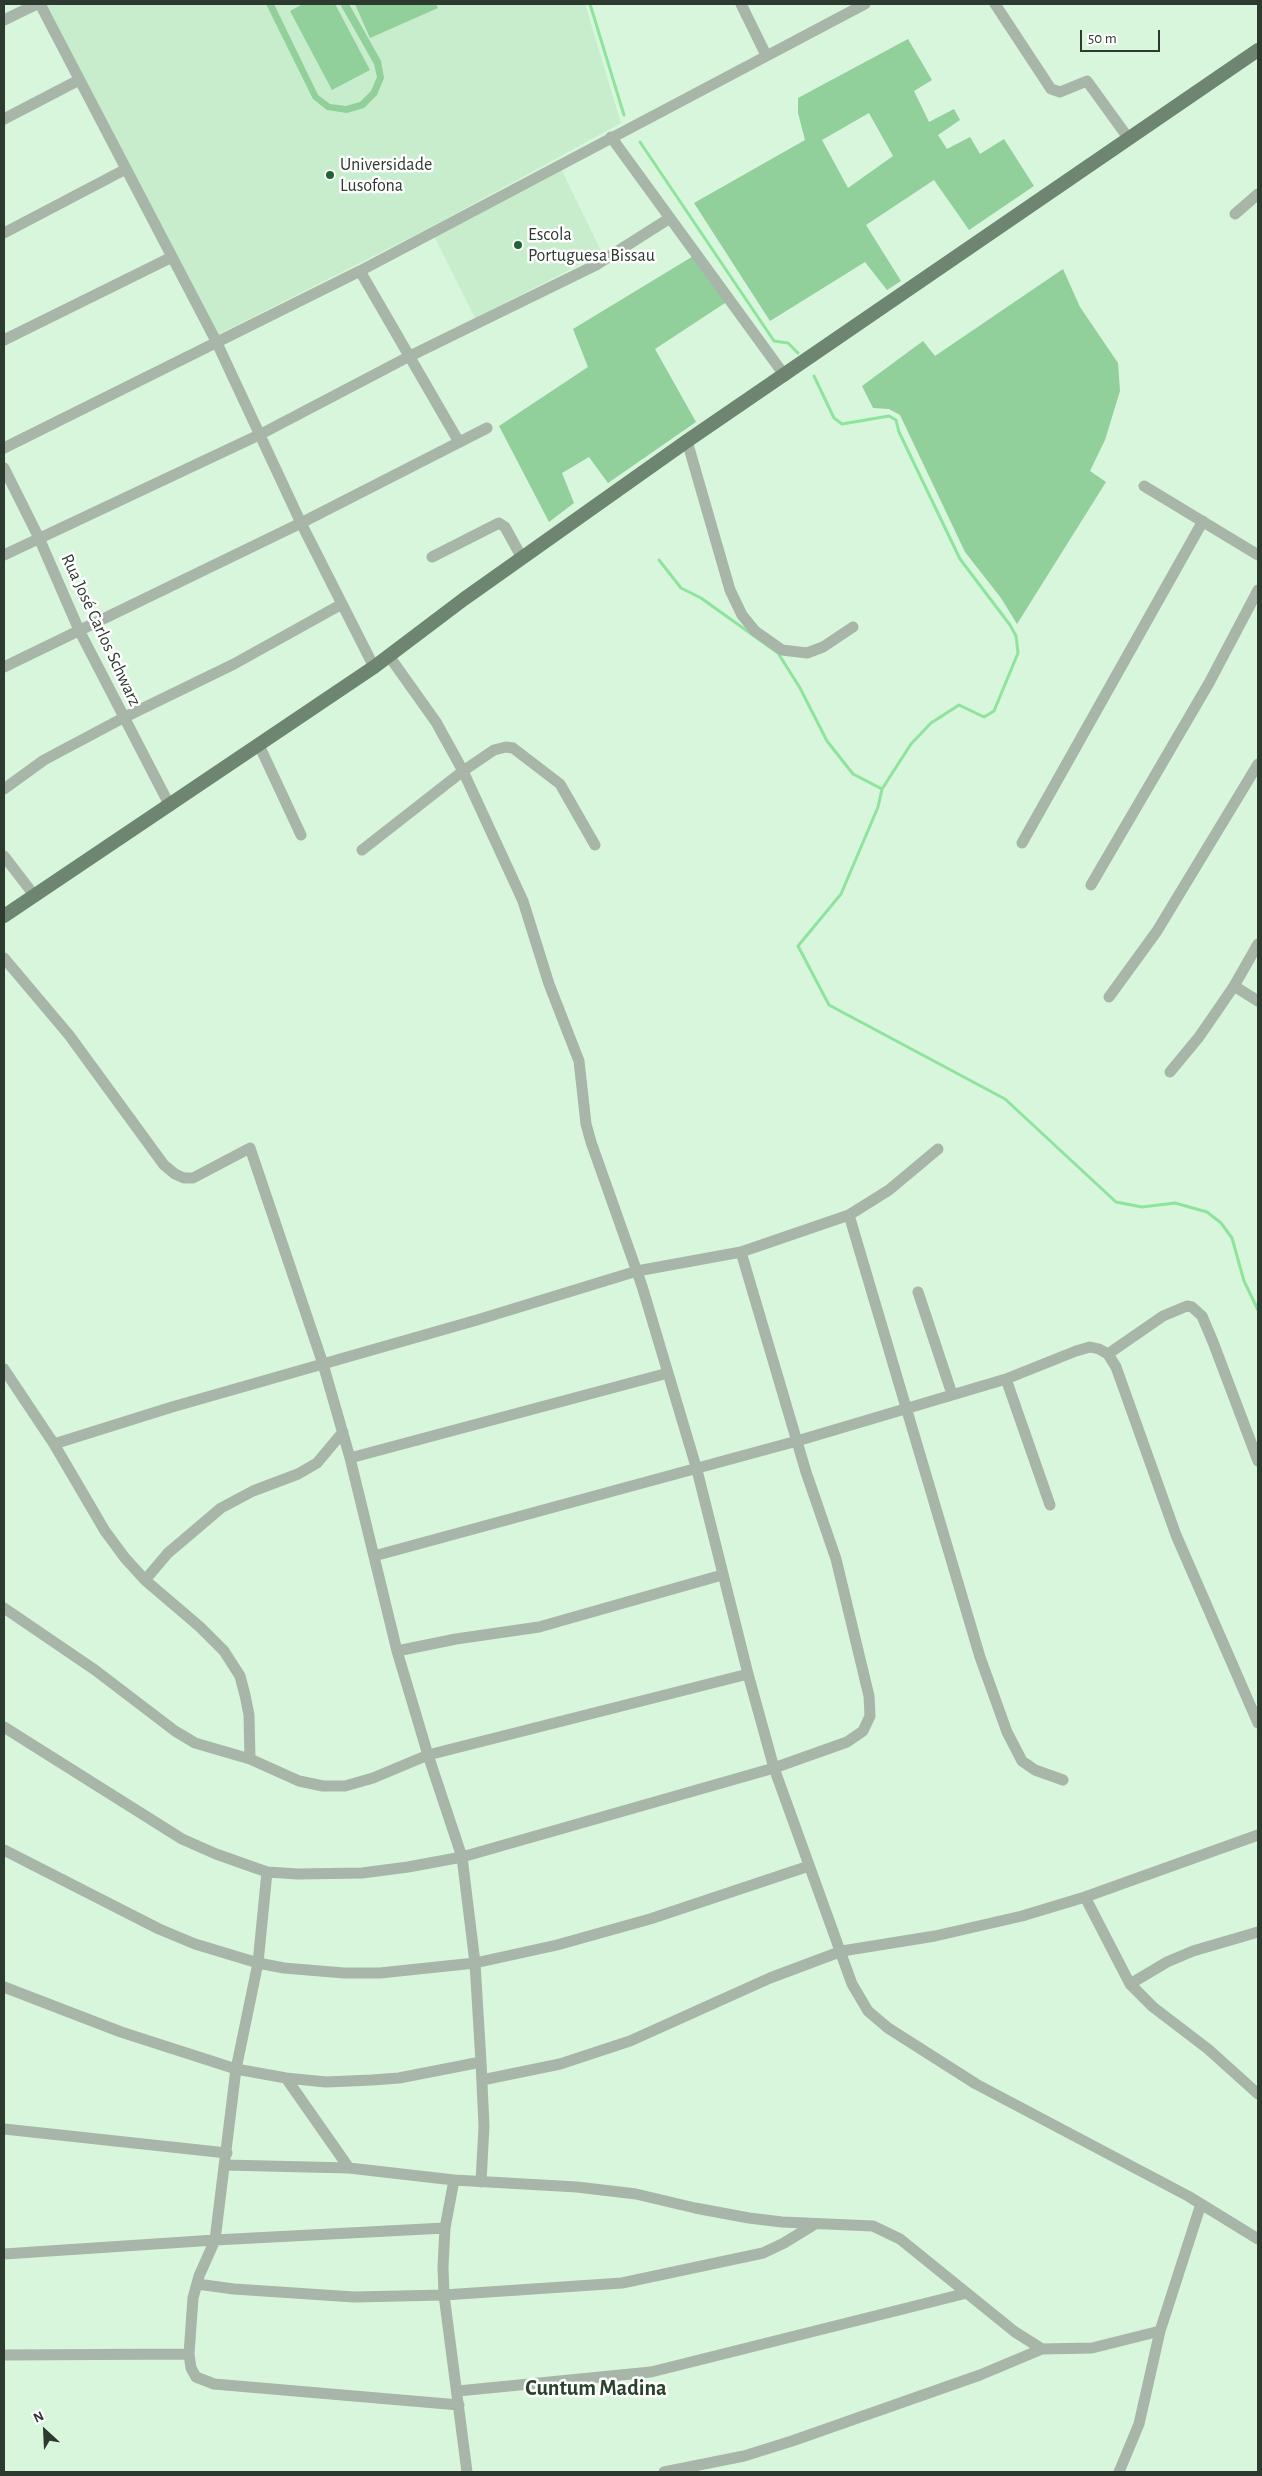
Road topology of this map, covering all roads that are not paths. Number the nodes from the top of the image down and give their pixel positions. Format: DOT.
graph roads {
  1 [pos="38,4"];
  2 [pos="741,4"];
  3 [pos="865,4"];
  4 [pos="995,4"];
  5 [pos="4,20"];
  6 [pos="1258,50"];
  7 [pos="766,55"];
  8 [pos="80,80"];
  9 [pos="4,119"];
  10 [pos="611,137"];
  11 [pos="1129,139"];
  12 [pos="126,169"];
  13 [pos="1258,194"];
  14 [pos="1235,214"];
  15 [pos="670,218"];
  16 [pos="4,232"];
  17 [pos="172,257"];
  18 [pos="360,270"];
  19 [pos="4,340"];
  20 [pos="216,341"];
  21 [pos="408,357"];
  22 [pos="785,376"];
  23 [pos="487,428"];
  24 [pos="261,434"];
  25 [pos="687,441"];
  26 [pos="459,442"];
  27 [pos="4,448"];
  28 [pos="4,468"];
  29 [pos="1144,486"];
  30 [pos="1203,521"];
  31 [pos="301,523"];
  32 [pos="39,538"];
  33 [pos="4,555"];
  34 [pos="1258,555"];
  35 [pos="432,557"];
  36 [pos="522,558"];
  37 [pos="1258,590"];
  38 [pos="342,604"];
  39 [pos="853,627"];
  40 [pos="79,630"];
  41 [pos="389,656"];
  42 [pos="4,667"];
  43 [pos="374,667"];
  44 [pos="123,718"];
  45 [pos="259,745"];
  46 [pos="1258,764"];
  47 [pos="464,771"];
  48 [pos="4,789"];
  49 [pos="170,806"];
  50 [pos="301,835"];
  51 [pos="1022,843"];
  52 [pos="595,845"];
  53 [pos="362,850"];
  54 [pos="4,856"];
  55 [pos="1091,885"];
  56 [pos="34,895"];
  57 [pos="4,916"];
  58 [pos="1258,944"];
  59 [pos="4,958"];
  60 [pos="1234,986"];
  61 [pos="1109,997"];
  62 [pos="1258,1001"];
  63 [pos="1170,1072"];
  64 [pos="938,1149"];
  65 [pos="849,1215"];
  66 [pos="741,1252"];
  67 [pos="637,1271"];
  68 [pos="918,1292"];
  69 [pos="1108,1354"];
  70 [pos="323,1364"];
  71 [pos="4,1369"];
  72 [pos="668,1373"];
  73 [pos="1006,1379"];
  74 [pos="952,1394"];
  75 [pos="906,1408"];
  76 [pos="343,1432"];
  77 [pos="797,1441"];
  78 [pos="54,1444"];
  79 [pos="350,1458"];
  80 [pos="1258,1460"];
  81 [pos="697,1470"];
  82 [pos="1050,1505"];
  83 [pos="374,1556"];
  84 [pos="722,1575"];
  85 [pos="145,1580"];
  86 [pos="4,1608"];
  87 [pos="397,1651"];
  88 [pos="748,1674"];
  89 [pos="1258,1723"];
  90 [pos="4,1727"];
  91 [pos="428,1755"];
  92 [pos="250,1759"];
  93 [pos="774,1768"];
  94 [pos="1062,1780"];
  95 [pos="1258,1836"];
  96 [pos="4,1850"];
  97 [pos="462,1857"];
  98 [pos="809,1866"];
  99 [pos="267,1872"];
  100 [pos="1085,1898"];
  101 [pos="1258,1932"];
  102 [pos="842,1951"];
  103 [pos="258,1963"];
  104 [pos="475,1963"];
  105 [pos="1130,1984"];
  106 [pos="4,1987"];
  107 [pos="481,2062"];
  108 [pos="236,2069"];
  109 [pos="286,2078"];
  110 [pos="482,2080"];
  111 [pos="1258,2094"];
  112 [pos="4,2129"];
  113 [pos="227,2153"];
  114 [pos="225,2165"];
  115 [pos="350,2168"];
  116 [pos="454,2180"];
  117 [pos="481,2182"];
  118 [pos="1201,2204"];
  119 [pos="816,2223"];
  120 [pos="445,2228"];
  121 [pos="1258,2239"];
  122 [pos="215,2240"];
  123 [pos="4,2254"];
  124 [pos="197,2284"];
  125 [pos="967,2293"];
  126 [pos="444,2296"];
  127 [pos="1160,2331"];
  128 [pos="1042,2349"];
  129 [pos="189,2354"];
  130 [pos="4,2355"];
  131 [pos="458,2391"];
  132 [pos="459,2405"];
  133 [pos="467,2472"];
  134 [pos="664,2472"];
  135 [pos="1119,2472"];
  1 -- 5 [label="street"];
  1 -- 8 [label="street"];
  2 -- 7 [label="street"];
  3 -- 7 [label="street"];
  4 -- 11 [label="street"];
  6 -- 11 [label="main road"];
  7 -- 10 [label="street"];
  8 -- 9 [label="street"];
  8 -- 12 [label="street"];
  10 -- 15 [label="street"];
  10 -- 18 [label="street"];
  11 -- 22 [label="main road"];
  12 -- 16 [label="street"];
  12 -- 17 [label="street"];
  13 -- 14 [label="street"];
  15 -- 21 [label="street"];
  15 -- 22 [label="street"];
  17 -- 19 [label="street"];
  17 -- 20 [label="street"];
  18 -- 20 [label="street"];
  18 -- 21 [label="street"];
  20 -- 24 [label="street"];
  20 -- 27 [label="street"];
  21 -- 24 [label="street"];
  21 -- 26 [label="street"];
  22 -- 25 [label="main road"];
  23 -- 26 [label="street"];
  24 -- 31 [label="street"];
  24 -- 32 [label="street"];
  25 -- 36 [label="main road"];
  25 -- 39 [label="street"];
  26 -- 31 [label="street"];
  28 -- 32 [label="street, Rua José Carlos Schwarz"];
  29 -- 30 [label="street"];
  30 -- 34 [label="street"];
  30 -- 51 [label="street"];
  31 -- 38 [label="street"];
  31 -- 40 [label="street"];
  32 -- 33 [label="street"];
  32 -- 40 [label="street, Rua José Carlos Schwarz"];
  35 -- 36 [label="street"];
  36 -- 41 [label="main road"];
  37 -- 55 [label="street"];
  38 -- 43 [label="street"];
  38 -- 44 [label="street"];
  40 -- 42 [label="street"];
  40 -- 44 [label="street, Rua José Carlos Schwarz"];
  41 -- 43 [label="main road"];
  41 -- 47 [label="street"];
  43 -- 45 [label="main road"];
  44 -- 48 [label="street"];
  44 -- 49 [label="street, Rua José Carlos Schwarz"];
  45 -- 49 [label="main road"];
  45 -- 50 [label="street"];
  46 -- 61 [label="street"];
  47 -- 52 [label="street"];
  47 -- 53 [label="street"];
  47 -- 67 [label="street"];
  49 -- 56 [label="main road"];
  54 -- 56 [label="street"];
  56 -- 57 [label="main road"];
  58 -- 60 [label="street"];
  59 -- 70 [label="street"];
  60 -- 62 [label="street"];
  60 -- 63 [label="street"];
  64 -- 65 [label="street"];
  65 -- 66 [label="street"];
  65 -- 75 [label="street"];
  66 -- 67 [label="street"];
  66 -- 77 [label="street"];
  67 -- 70 [label="street"];
  67 -- 72 [label="street"];
  68 -- 74 [label="street"];
  69 -- 73 [label="street"];
  69 -- 80 [label="street"];
  69 -- 89 [label="street"];
  70 -- 76 [label="street"];
  70 -- 78 [label="street"];
  71 -- 78 [label="street"];
  72 -- 79 [label="street"];
  72 -- 81 [label="street"];
  73 -- 74 [label="street"];
  73 -- 82 [label="street"];
  74 -- 75 [label="street"];
  75 -- 77 [label="street"];
  75 -- 94 [label="street"];
  76 -- 79 [label="street"];
  76 -- 85 [label="street"];
  77 -- 81 [label="street"];
  77 -- 93 [label="street"];
  78 -- 85 [label="street"];
  79 -- 83 [label="street"];
  81 -- 83 [label="street"];
  81 -- 84 [label="street"];
  83 -- 87 [label="street"];
  84 -- 87 [label="street"];
  84 -- 88 [label="street"];
  85 -- 92 [label="street"];
  86 -- 92 [label="street"];
  87 -- 91 [label="street"];
  88 -- 91 [label="street"];
  88 -- 93 [label="street"];
  90 -- 99 [label="street"];
  91 -- 92 [label="street"];
  91 -- 97 [label="street"];
  93 -- 97 [label="street"];
  93 -- 98 [label="street"];
  95 -- 100 [label="street"];
  96 -- 103 [label="street"];
  97 -- 99 [label="street"];
  97 -- 104 [label="street"];
  98 -- 102 [label="street"];
  98 -- 104 [label="street"];
  99 -- 103 [label="street"];
  100 -- 102 [label="street"];
  100 -- 105 [label="street"];
  101 -- 105 [label="street"];
  102 -- 110 [label="street"];
  102 -- 118 [label="street"];
  103 -- 104 [label="street"];
  103 -- 108 [label="street"];
  104 -- 107 [label="street"];
  105 -- 111 [label="street"];
  106 -- 108 [label="street"];
  107 -- 109 [label="street"];
  107 -- 110 [label="street"];
  108 -- 109 [label="street"];
  108 -- 113 [label="street"];
  109 -- 115 [label="street"];
  110 -- 117 [label="street"];
  112 -- 113 [label="street"];
  113 -- 114 [label="street"];
  114 -- 115 [label="street"];
  114 -- 122 [label="street"];
  115 -- 116 [label="street"];
  116 -- 117 [label="street"];
  116 -- 120 [label="street"];
  117 -- 119 [label="street"];
  118 -- 121 [label="street"];
  118 -- 127 [label="street"];
  119 -- 125 [label="street"];
  119 -- 126 [label="street"];
  120 -- 122 [label="street"];
  120 -- 126 [label="street"];
  122 -- 123 [label="street"];
  122 -- 124 [label="street"];
  124 -- 126 [label="street"];
  124 -- 129 [label="street"];
  125 -- 128 [label="street"];
  125 -- 131 [label="street"];
  126 -- 131 [label="street"];
  127 -- 128 [label="street"];
  127 -- 135 [label="street"];
  128 -- 134 [label="street"];
  129 -- 130 [label="street"];
  129 -- 132 [label="street"];
  131 -- 132 [label="street"];
  132 -- 133 [label="street"];
}
